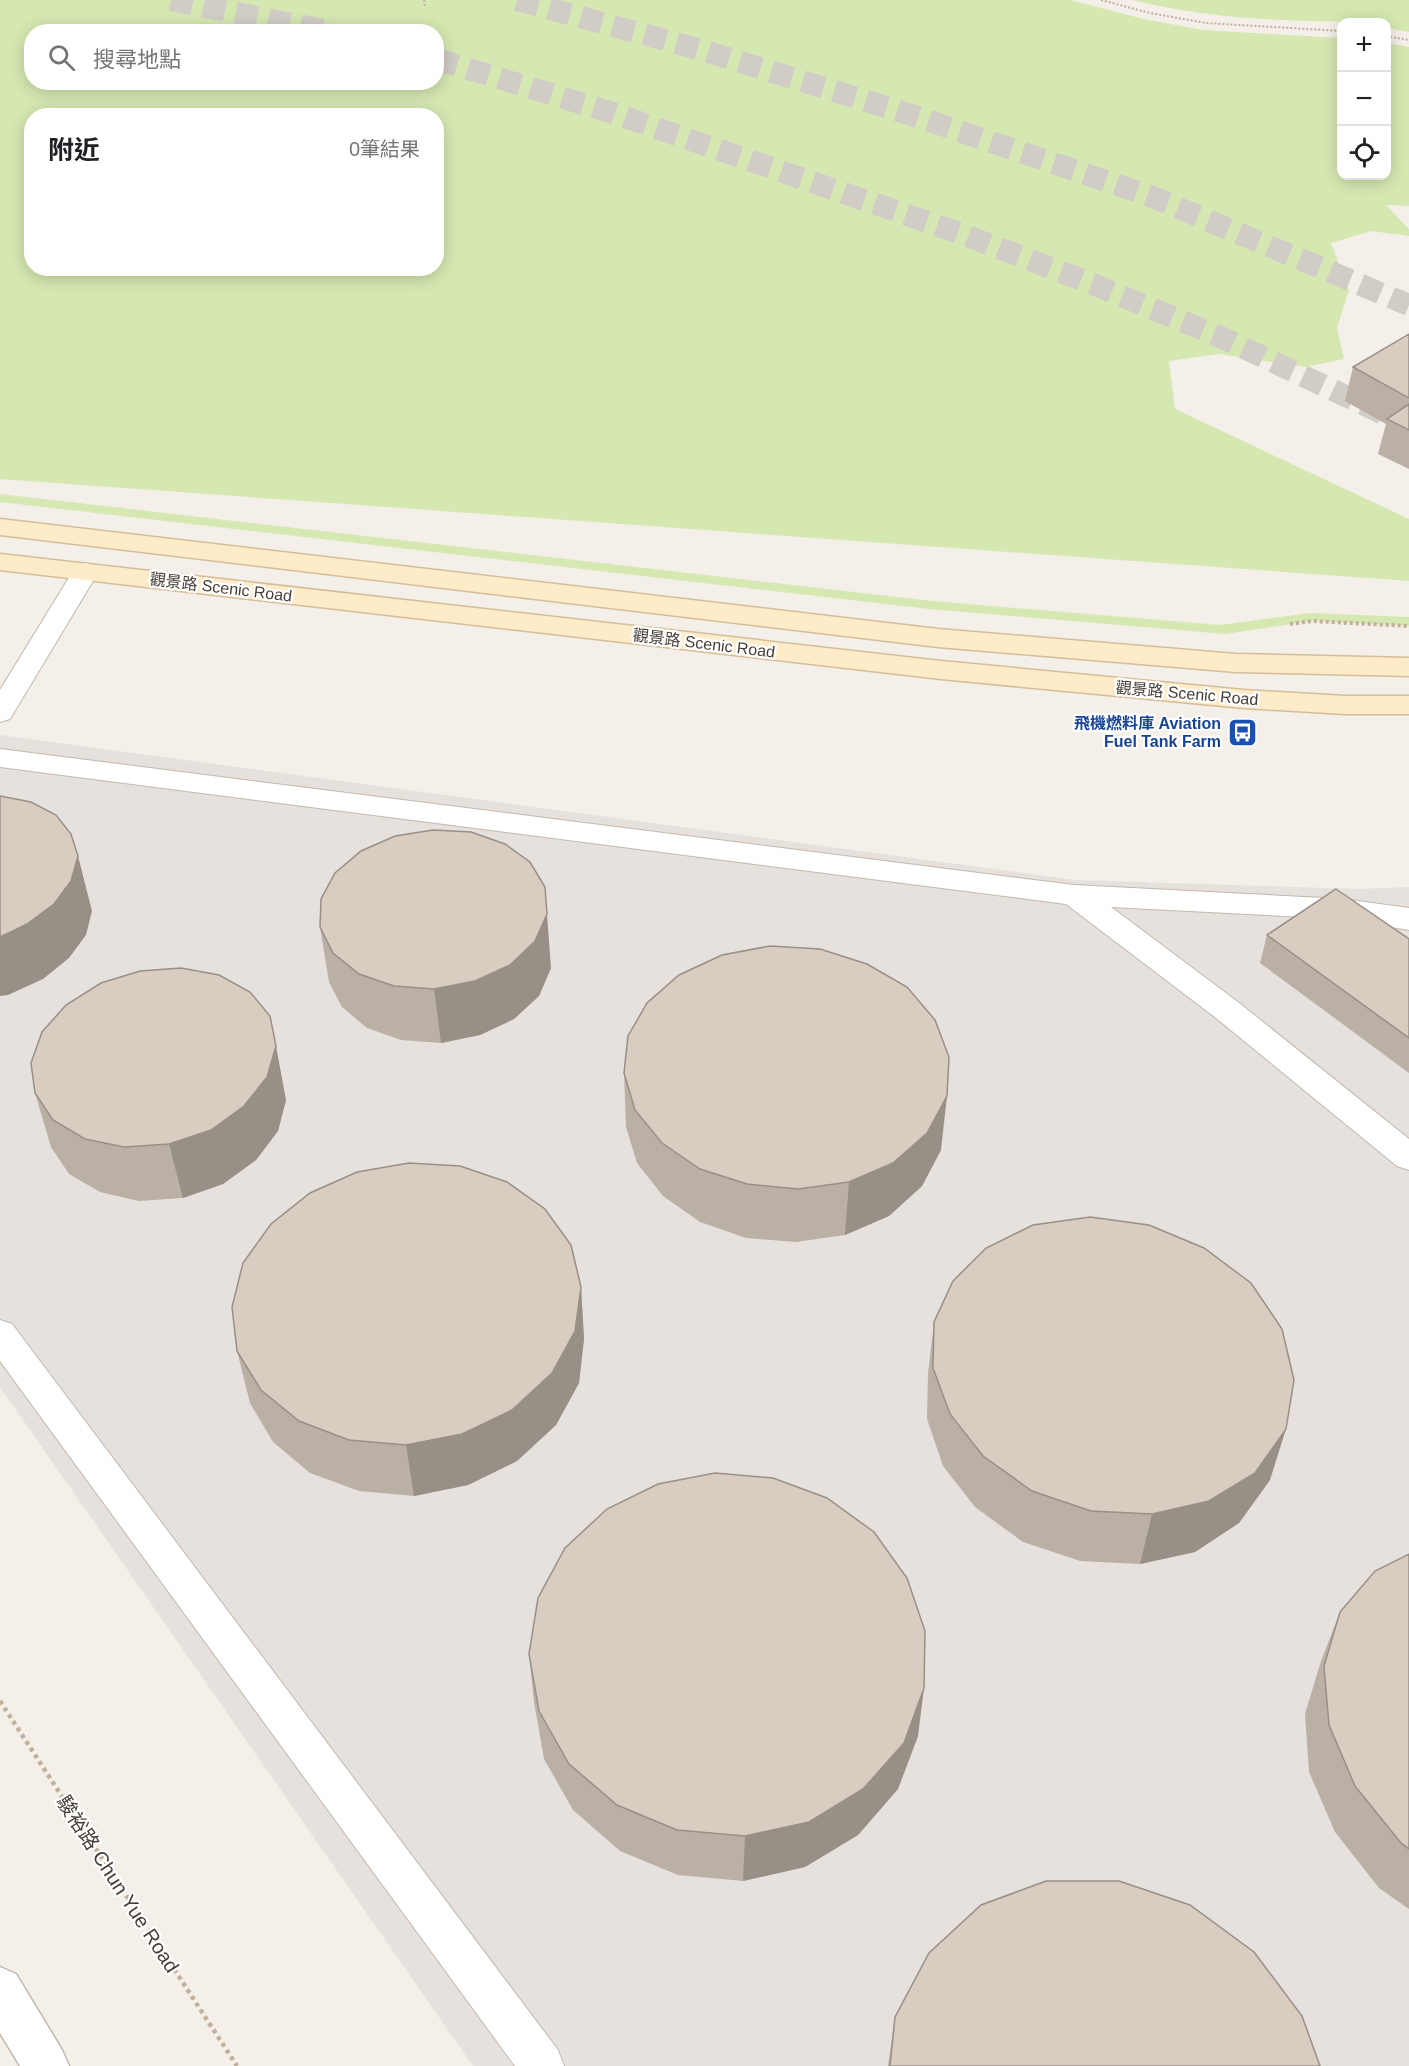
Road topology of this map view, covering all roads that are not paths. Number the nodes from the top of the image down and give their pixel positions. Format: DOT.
graph roads {
  1 [pos="0,527"];
  2 [pos="0,562"];
  3 [pos="86,572"];
  4 [pos="1409,667"];
  5 [pos="1409,705"];
  6 [pos="0,713"];
  7 [pos="0,758"];
  8 [pos="1074,895"];
  9 [pos="1409,919"];
  10 [pos="1409,1157"];
  11 [pos="0,1334"];
  12 [pos="0,1990"];
  13 [pos="46,2066"];
  14 [pos="542,2066"];
  1 -- 4 [label="main road, 觀景路 Scenic Road"];
  2 -- 3 [label="main road, 觀景路 Scenic Road"];
  3 -- 5 [label="main road, 觀景路 Scenic Road"];
  3 -- 6 [label="lane"];
  7 -- 8 [label="lane"];
  8 -- 9 [label="lane"];
  8 -- 10 [label="lane"];
  11 -- 14 [label="lane"];
  12 -- 13 [label="street"];
}
